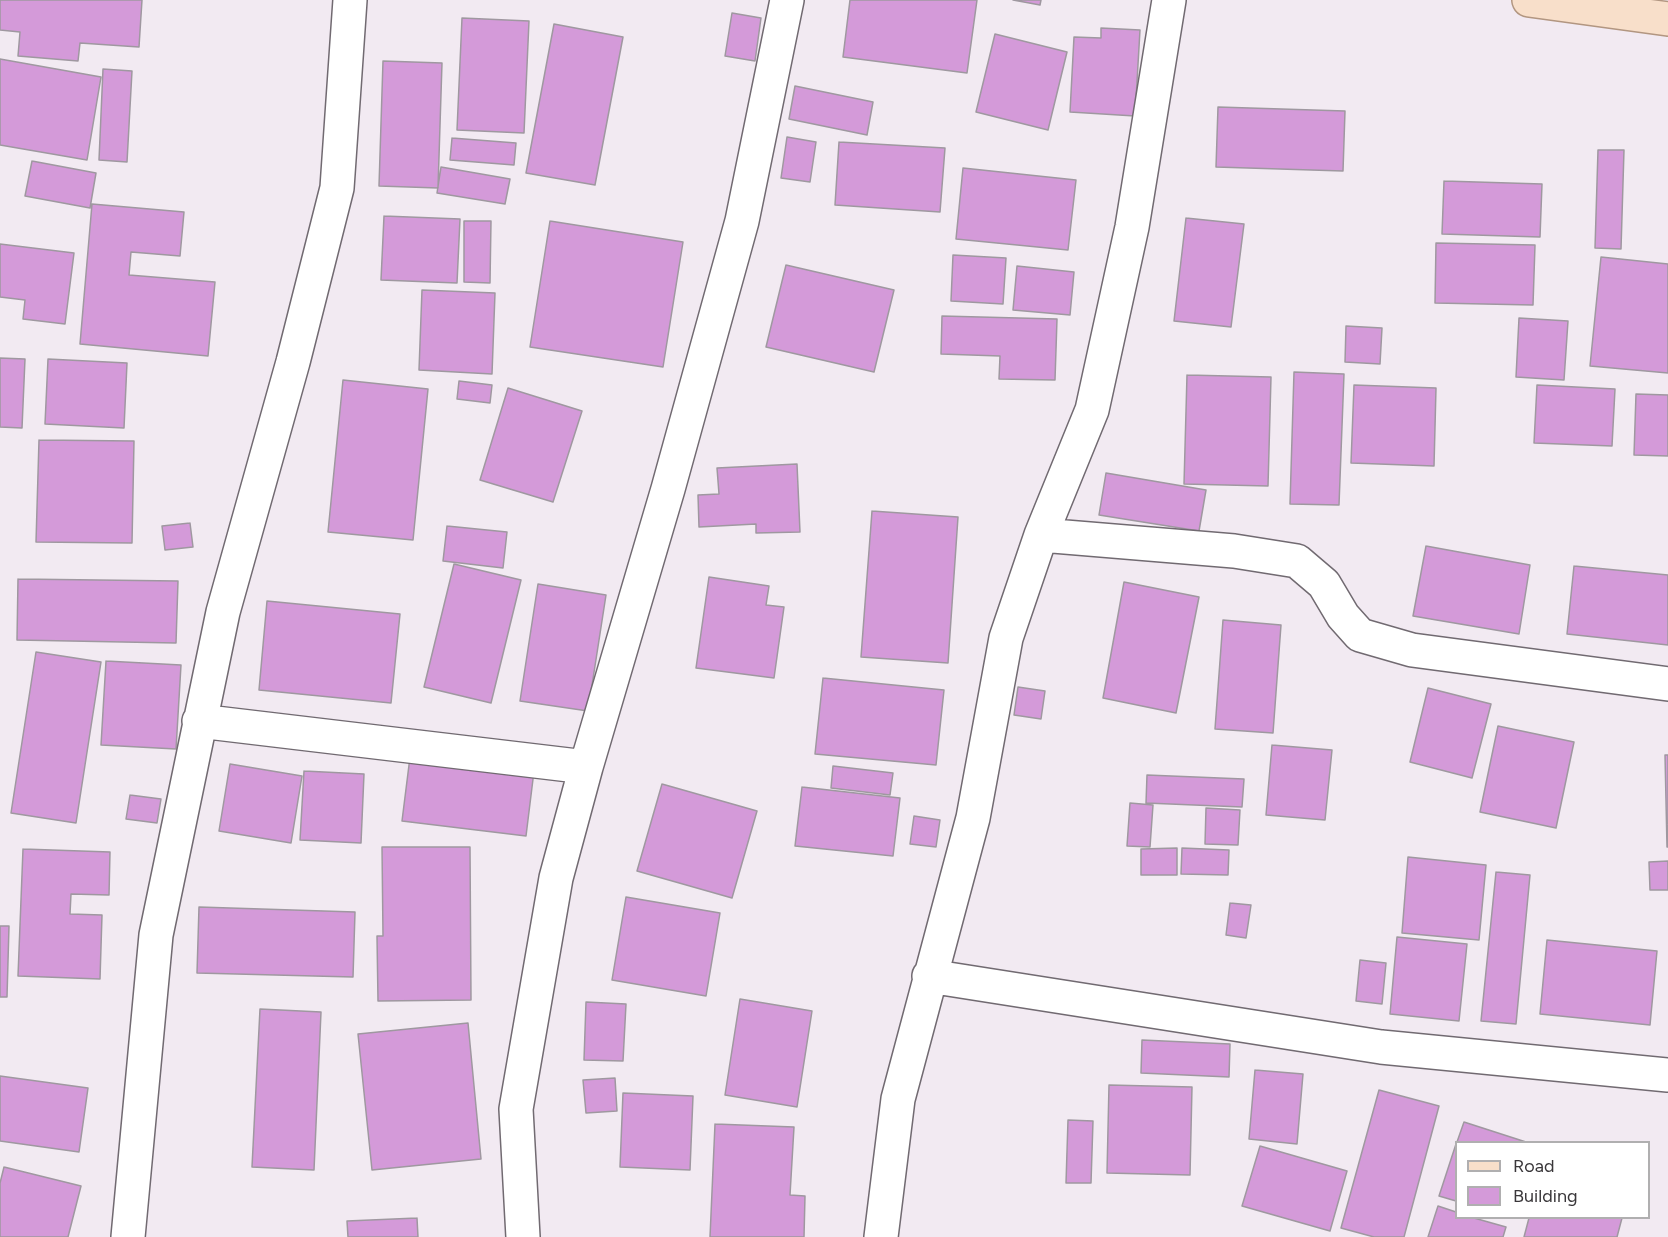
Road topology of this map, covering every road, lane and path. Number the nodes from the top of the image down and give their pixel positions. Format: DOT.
graph roads {
  1 [pos="350,0"];
  2 [pos="787,0"];
  3 [pos="1169,0"];
  4 [pos="1540,1"];
  5 [pos="1668,19"];
  6 [pos="1041,535"];
  7 [pos="1668,684"];
  8 [pos="199,721"];
  9 [pos="586,767"];
  10 [pos="929,976"];
  11 [pos="1668,1075"];
  12 [pos="129,1237"];
  13 [pos="523,1237"];
  14 [pos="880,1237"];
  1 -- 8 [label="street"];
  2 -- 9 [label="street"];
  3 -- 6 [label="street"];
  4 -- 5 [label="main road"];
  6 -- 7 [label="street"];
  6 -- 10 [label="street"];
  8 -- 9 [label="street"];
  8 -- 12 [label="street"];
  9 -- 13 [label="street"];
  10 -- 11 [label="street"];
  10 -- 14 [label="street"];
}
